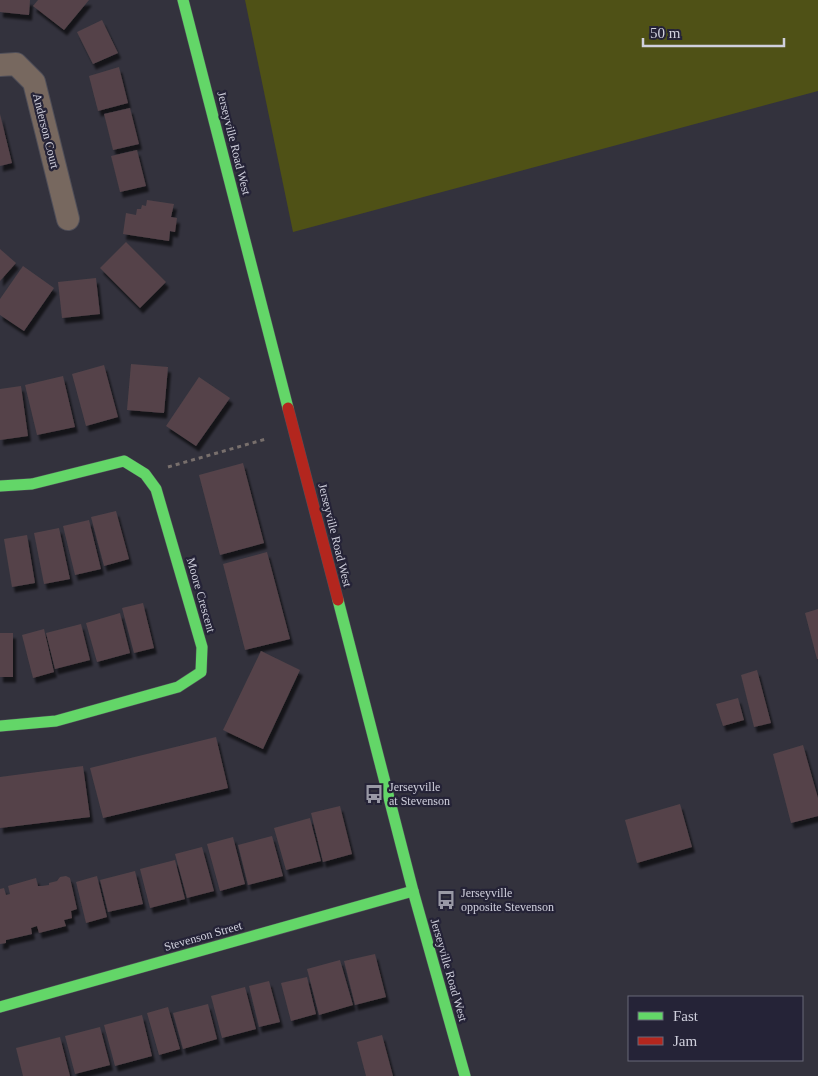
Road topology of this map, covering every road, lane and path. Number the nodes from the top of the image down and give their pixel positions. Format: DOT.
graph roads {
  1 [pos="183,0"];
  2 [pos="0,65"];
  3 [pos="68,219"];
  4 [pos="266,439"];
  5 [pos="145,474"];
  6 [pos="0,486"];
  7 [pos="0,726"];
  8 [pos="413,891"];
  9 [pos="0,1008"];
  10 [pos="465,1076"];
  1 -- 8 [label="main road, Jerseyville Road West"];
  2 -- 3 [label="street, Anderson Court"];
  4 -- 5 [label="path"];
  5 -- 6 [label="main road, Moore Crescent"];
  5 -- 7 [label="main road, Moore Crescent"];
  8 -- 9 [label="main road, Stevenson Street"];
  8 -- 10 [label="main road, Jerseyville Road West"];
}
